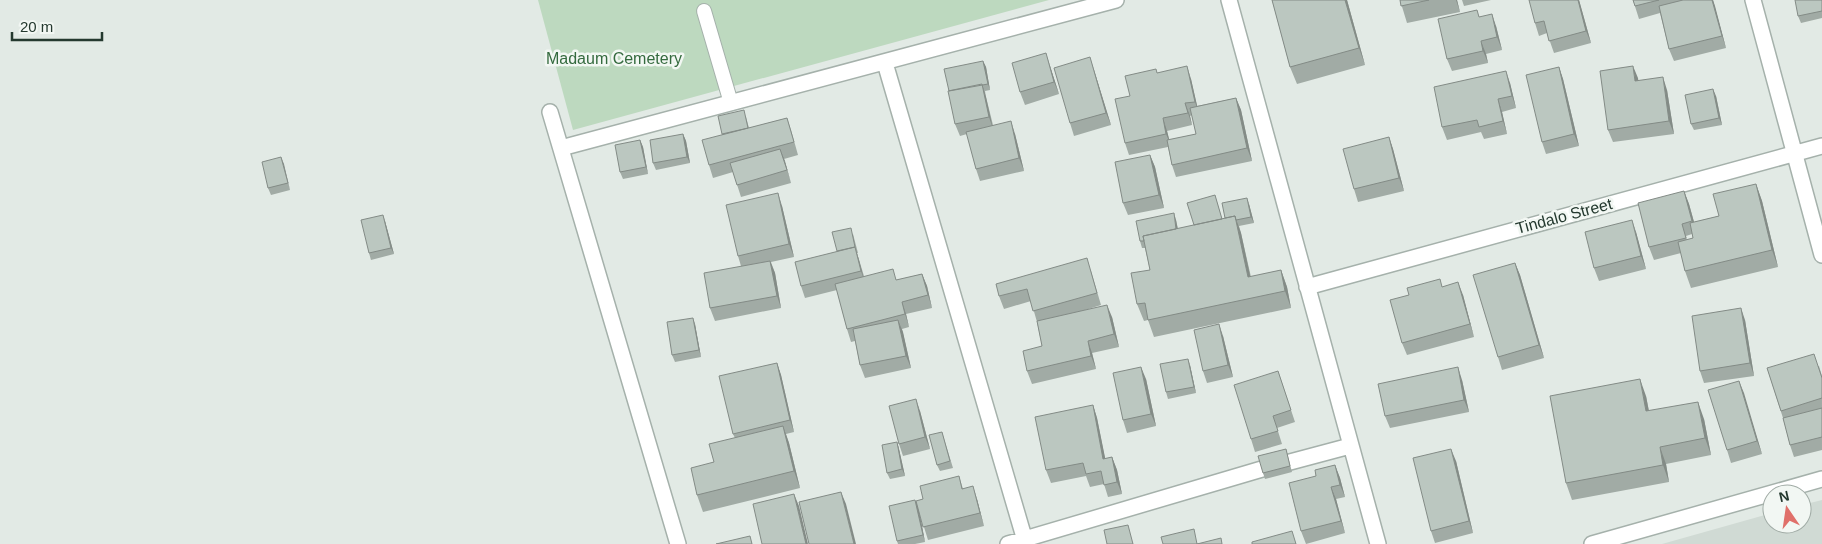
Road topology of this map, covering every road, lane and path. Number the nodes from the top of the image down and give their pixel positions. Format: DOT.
graph roads {
  1 [pos="1116,0"];
  2 [pos="1229,0"];
  3 [pos="1753,0"];
  4 [pos="704,11"];
  5 [pos="885,63"];
  6 [pos="731,104"];
  7 [pos="550,112"];
  8 [pos="1822,146"];
  9 [pos="561,148"];
  10 [pos="1796,153"];
  11 [pos="1822,254"];
  12 [pos="1307,287"];
  13 [pos="1350,446"];
  14 [pos="1290,462"];
  15 [pos="1262,470"];
  16 [pos="1822,479"];
  17 [pos="1629,539"];
  18 [pos="1025,542"];
  19 [pos="678,544"];
  20 [pos="1008,544"];
  21 [pos="1378,544"];
  22 [pos="1592,544"];
  1 -- 5 [label="street"];
  2 -- 12 [label="street"];
  3 -- 10 [label="street"];
  4 -- 6 [label="lane"];
  5 -- 6 [label="street"];
  5 -- 18 [label="street"];
  6 -- 9 [label="street"];
  7 -- 9 [label="street"];
  8 -- 10 [label="street, Tindalo Street"];
  9 -- 19 [label="street"];
  10 -- 11 [label="street"];
  10 -- 12 [label="street, Tindalo Street"];
  12 -- 13 [label="street"];
  13 -- 14 [label="street"];
  13 -- 21 [label="street"];
  15 -- 18 [label="street"];
  16 -- 17 [label="street"];
  17 -- 22 [label="street"];
  18 -- 20 [label="street"];
}
